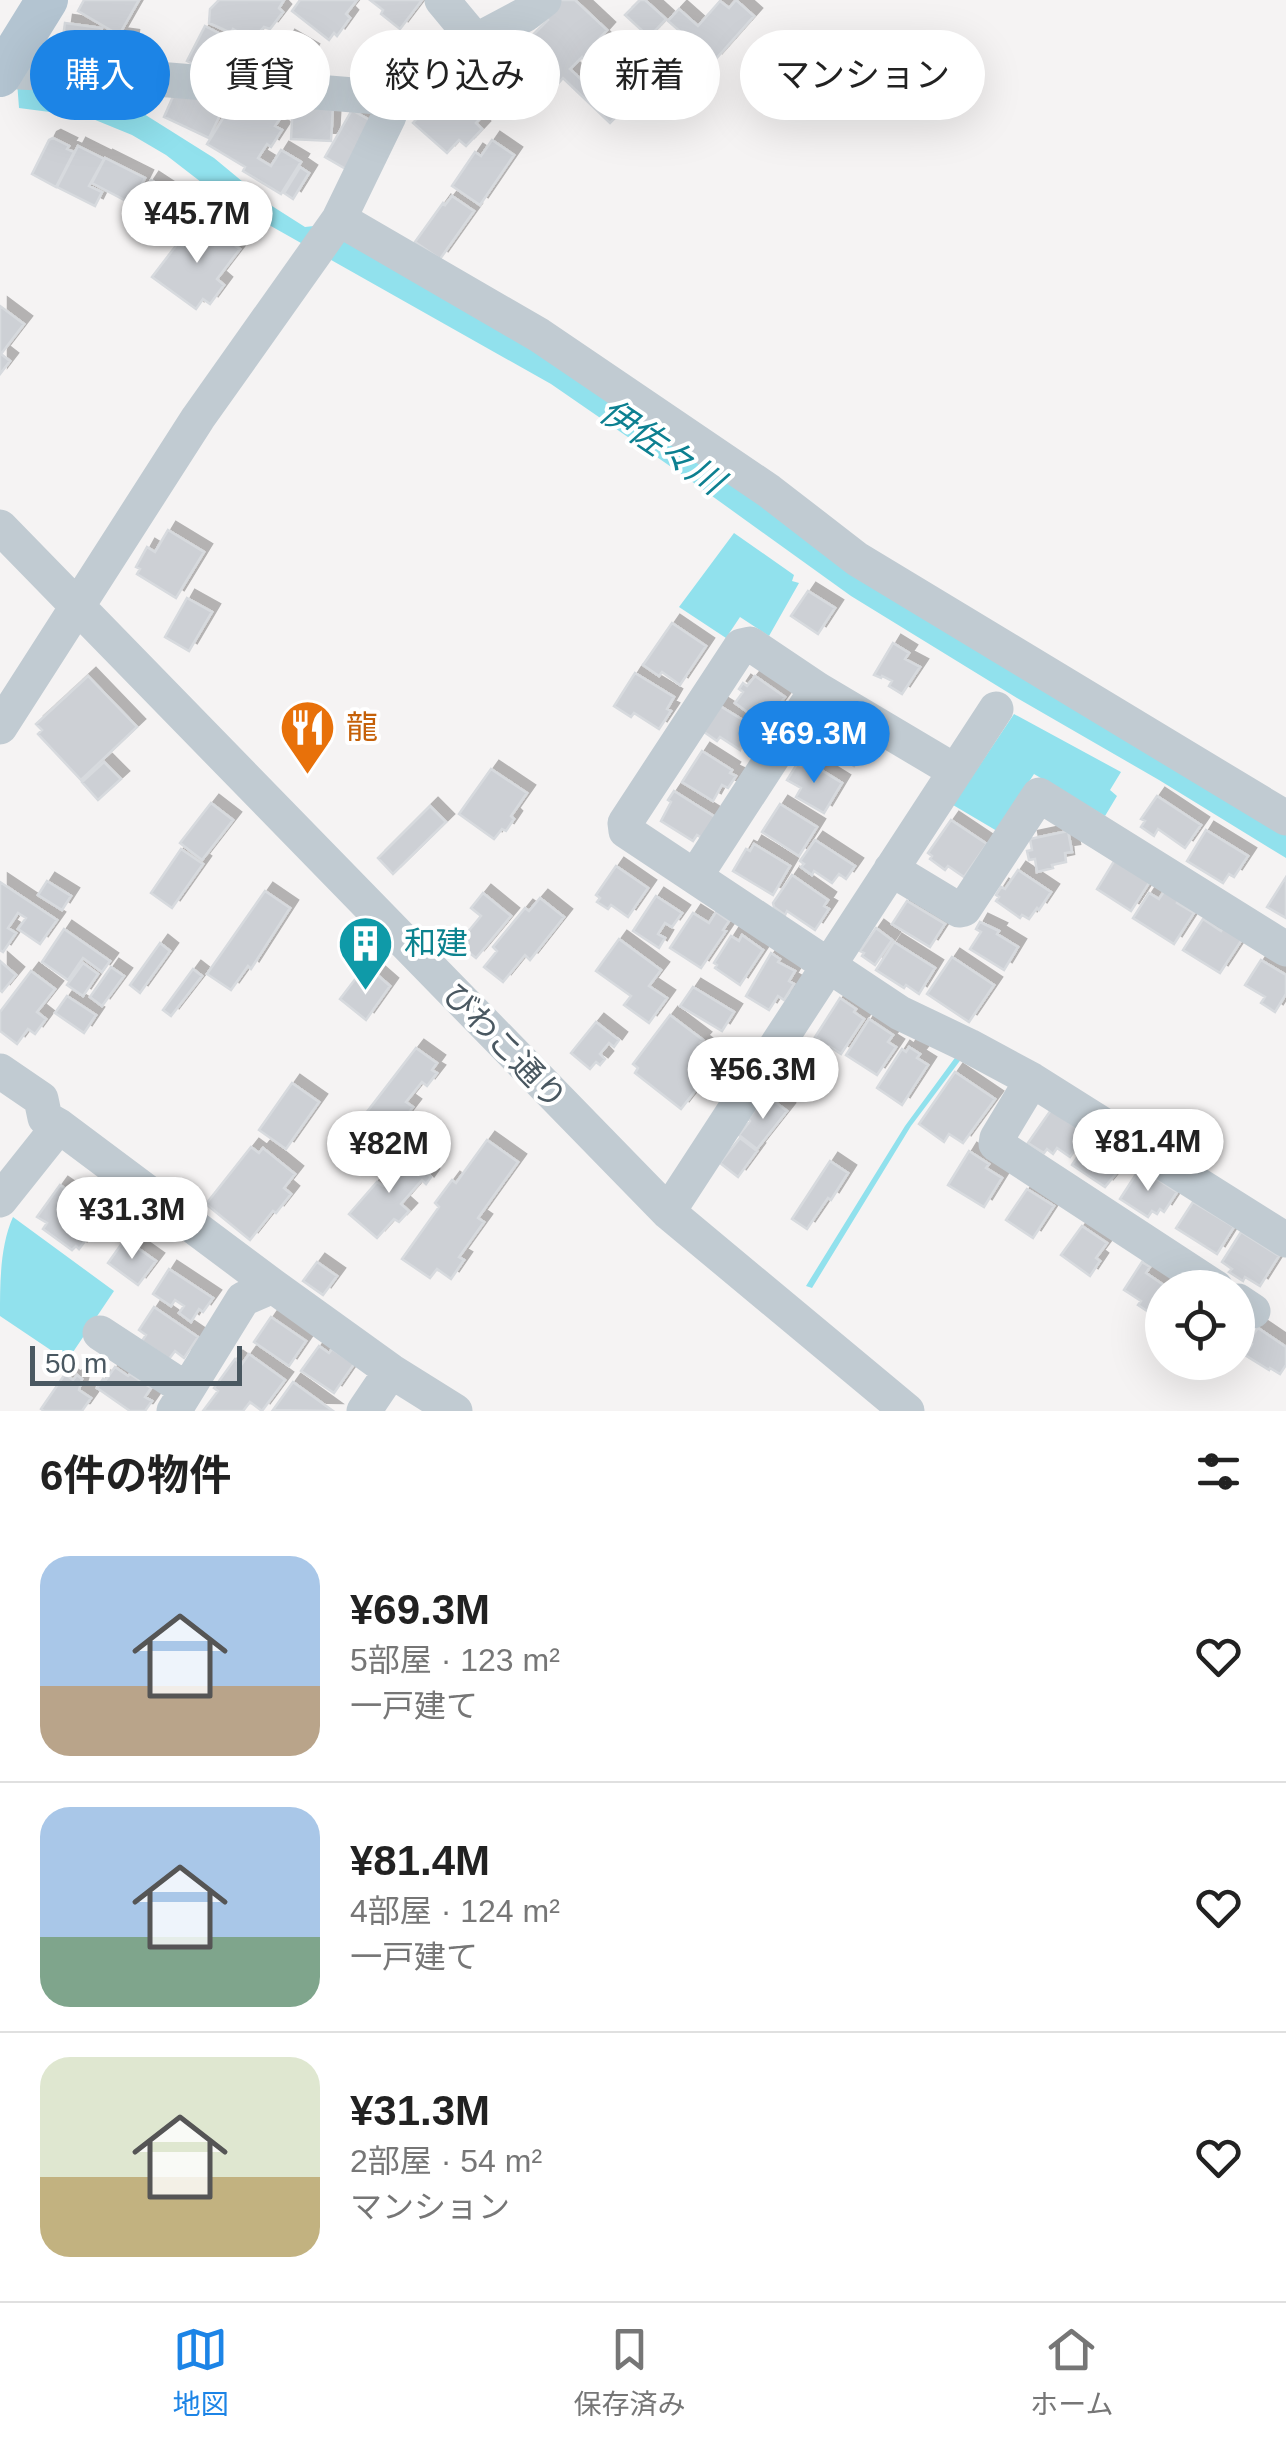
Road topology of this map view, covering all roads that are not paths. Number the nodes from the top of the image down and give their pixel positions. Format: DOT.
graph roads {
  1 [pos="47,0"];
  2 [pos="442,0"];
  3 [pos="544,0"];
  4 [pos="467,30"];
  5 [pos="496,30"];
  6 [pos="1,73"];
  7 [pos="350,95"];
  8 [pos="387,120"];
  9 [pos="337,222"];
  10 [pos="0,527"];
  11 [pos="77,607"];
  12 [pos="817,689"];
  13 [pos="996,709"];
  14 [pos="0,727"];
  15 [pos="955,772"];
  16 [pos="1286,818"];
  17 [pos="891,869"];
  18 [pos="696,876"];
  19 [pos="1286,950"];
  20 [pos="829,964"];
  21 [pos="0,1072"];
  22 [pos="1032,1080"];
  23 [pos="59,1126"];
  24 [pos="0,1200"];
  25 [pos="668,1212"];
  26 [pos="1286,1240"];
  27 [pos="1188,1270"];
  28 [pos="273,1286"];
  29 [pos="100,1333"];
  30 [pos="391,1371"];
  31 [pos="180,1400"];
  32 [pos="364,1411"];
  33 [pos="455,1411"];
  34 [pos="907,1411"];
  1 -- 6 [label="main road"];
  2 -- 4 [label="street"];
  3 -- 5 [label="street"];
  6 -- 7 [label="street"];
  8 -- 9 [label="street"];
  9 -- 11 [label="street"];
  9 -- 16 [label="street"];
  10 -- 11 [label="street, びわこ通り"];
  11 -- 14 [label="street"];
  11 -- 25 [label="street, びわこ通り"];
  12 -- 15 [label="street"];
  12 -- 18 [label="street"];
  12 -- 18 [label="street"];
  13 -- 15 [label="street"];
  15 -- 17 [label="street"];
  17 -- 19 [label="street"];
  17 -- 20 [label="street"];
  18 -- 20 [label="street"];
  20 -- 22 [label="street"];
  20 -- 25 [label="street"];
  21 -- 23 [label="street"];
  22 -- 26 [label="street"];
  22 -- 27 [label="street"];
  23 -- 24 [label="street"];
  23 -- 28 [label="street"];
  25 -- 34 [label="street, びわこ通り"];
  28 -- 30 [label="street"];
  28 -- 31 [label="street"];
  29 -- 31 [label="street"];
  30 -- 32 [label="street"];
  30 -- 33 [label="street"];
}
